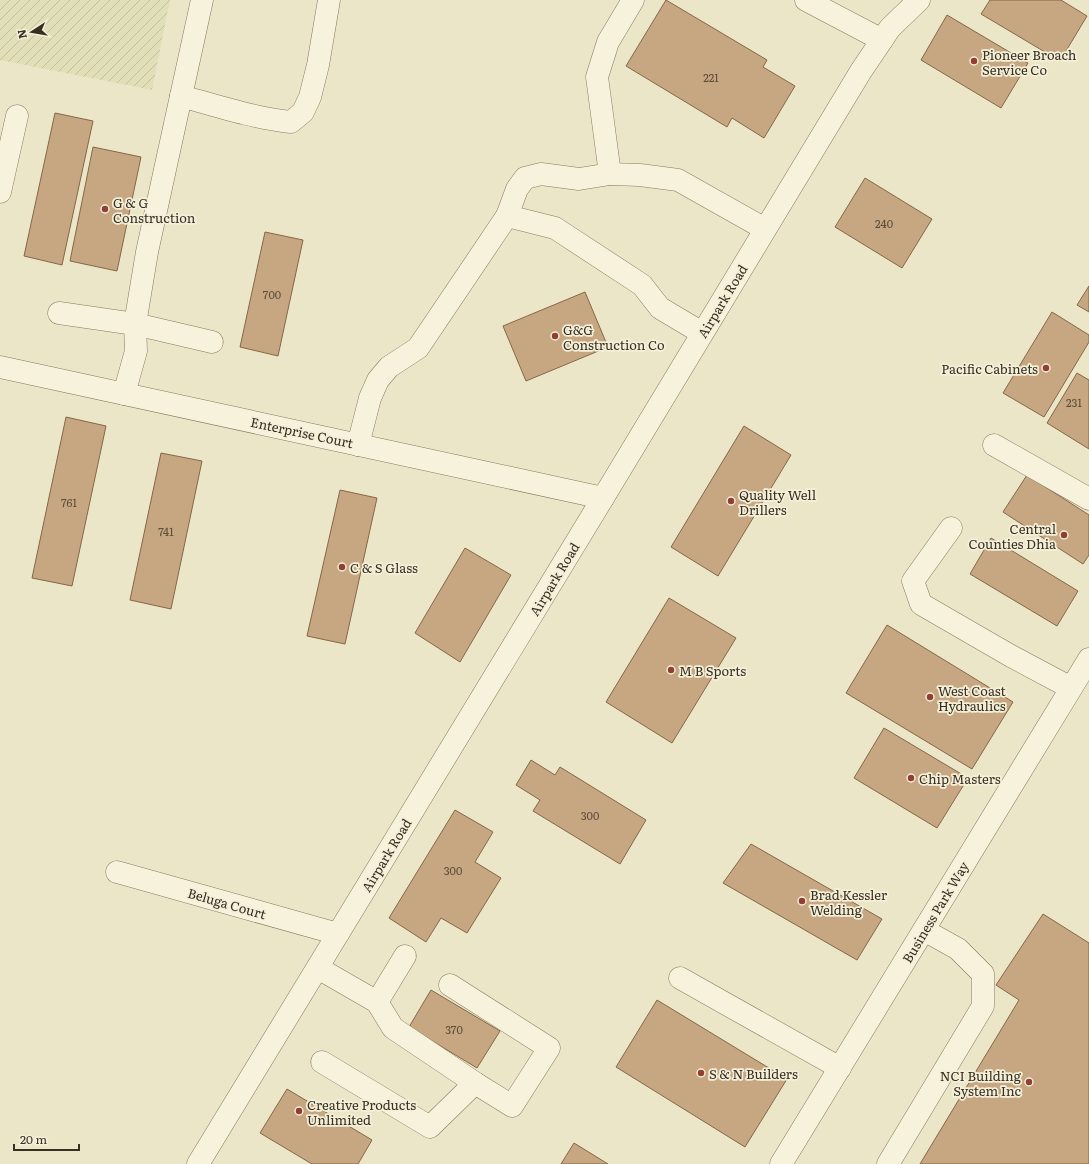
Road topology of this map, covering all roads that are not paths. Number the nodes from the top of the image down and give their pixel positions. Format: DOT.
graph roads {
  1 [pos="202,0"];
  2 [pos="329,0"];
  3 [pos="633,0"];
  4 [pos="806,0"];
  5 [pos="919,0"];
  6 [pos="882,40"];
  7 [pos="181,96"];
  8 [pos="17,116"];
  9 [pos="610,174"];
  10 [pos="0,192"];
  11 [pos="507,216"];
  12 [pos="765,229"];
  13 [pos="59,313"];
  14 [pos="136,324"];
  15 [pos="702,333"];
  16 [pos="212,342"];
  17 [pos="0,367"];
  18 [pos="124,394"];
  19 [pos="358,445"];
  20 [pos="994,445"];
  21 [pos="603,498"];
  22 [pos="1089,499"];
  23 [pos="951,528"];
  24 [pos="1089,659"];
  25 [pos="1071,688"];
  26 [pos="116,872"];
  27 [pos="924,930"];
  28 [pos="338,934"];
  29 [pos="405,956"];
  30 [pos="318,968"];
  31 [pos="680,978"];
  32 [pos="450,985"];
  33 [pos="377,1002"];
  34 [pos="322,1062"];
  35 [pos="840,1068"];
  36 [pos="475,1083"];
  37 [pos="198,1164"];
  38 [pos="782,1164"];
  39 [pos="888,1164"];
  1 -- 7 [label="street"];
  2 -- 7 [label="street"];
  3 -- 9 [label="street"];
  4 -- 6 [label="street"];
  5 -- 6 [label="street, Airpark Road"];
  6 -- 12 [label="street, Airpark Road"];
  7 -- 14 [label="street"];
  8 -- 10 [label="street"];
  9 -- 11 [label="street"];
  9 -- 12 [label="street"];
  11 -- 15 [label="street"];
  11 -- 19 [label="street"];
  12 -- 15 [label="street, Airpark Road"];
  13 -- 14 [label="street"];
  14 -- 16 [label="street"];
  14 -- 18 [label="street"];
  15 -- 21 [label="street, Airpark Road"];
  17 -- 18 [label="street, Enterprise Court"];
  18 -- 19 [label="street, Enterprise Court"];
  19 -- 21 [label="street, Enterprise Court"];
  20 -- 22 [label="street"];
  21 -- 28 [label="street, Airpark Road"];
  23 -- 25 [label="street"];
  24 -- 25 [label="street, Business Park Way"];
  25 -- 27 [label="street, Business Park Way"];
  26 -- 28 [label="street, Beluga Court"];
  27 -- 35 [label="street, Business Park Way"];
  27 -- 39 [label="street"];
  28 -- 30 [label="street, Airpark Road"];
  29 -- 33 [label="street"];
  30 -- 33 [label="street"];
  30 -- 37 [label="street, Airpark Road"];
  31 -- 35 [label="street"];
  32 -- 36 [label="street"];
  33 -- 36 [label="street"];
  34 -- 36 [label="street"];
  35 -- 38 [label="street, Business Park Way"];
}
